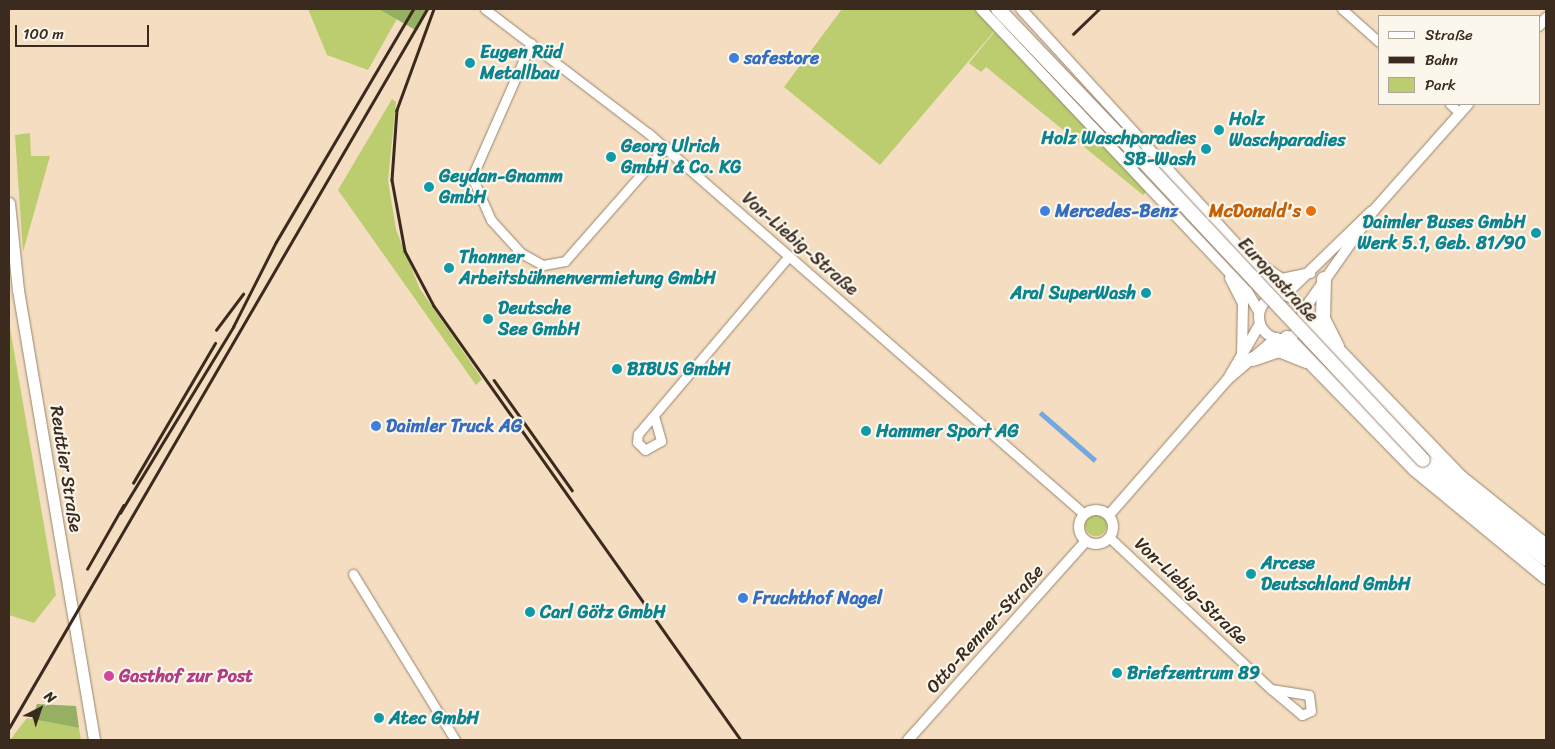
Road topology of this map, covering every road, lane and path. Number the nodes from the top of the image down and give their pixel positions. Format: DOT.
graph roads {
  1 [pos="485,9"];
  2 [pos="982,9"];
  3 [pos="998,9"];
  4 [pos="1021,9"];
  5 [pos="1342,9"];
  6 [pos="1378,41"];
  7 [pos="531,43"];
  8 [pos="1451,105"];
  9 [pos="1467,105"];
  10 [pos="1460,112"];
  11 [pos="665,147"];
  12 [pos="9,203"];
  13 [pos="1246,252"];
  14 [pos="788,257"];
  15 [pos="1226,271"];
  16 [pos="1319,275"];
  17 [pos="1283,294"];
  18 [pos="1260,312"];
  19 [pos="1303,313"];
  20 [pos="1260,324"];
  21 [pos="1281,338"];
  22 [pos="1341,356"];
  23 [pos="1248,357"];
  24 [pos="1326,378"];
  25 [pos="654,416"];
  26 [pos="1084,514"];
  27 [pos="1109,515"];
  28 [pos="1110,538"];
  29 [pos="1086,541"];
  30 [pos="1546,546"];
  31 [pos="1546,559"];
  32 [pos="353,574"];
  33 [pos="1546,576"];
  34 [pos="1271,689"];
  35 [pos="94,740"];
  36 [pos="455,740"];
  37 [pos="908,740"];
  1 -- 7 [label="street, Von-Liebig-Straße"];
  2 -- 15 [label="street, Europastraße"];
  3 -- 31 [label="highway, Europastraße, bridge"];
  4 -- 13 [label="street, Europastraße"];
  5 -- 6 [label="street"];
  7 -- 11 [label="street, Von-Liebig-Straße"];
  7 -- 11 [label="street"];
  8 -- 10 [label="street"];
  9 -- 10 [label="street"];
  10 -- 16 [label="street"];
  11 -- 14 [label="street, Von-Liebig-Straße"];
  12 -- 35 [label="main road, Reuttier Straße"];
  13 -- 16 [label="street"];
  13 -- 17 [label="street, Europastraße"];
  14 -- 25 [label="street"];
  14 -- 26 [label="street, Von-Liebig-Straße"];
  15 -- 18 [label="street, Europastraße"];
  15 -- 23 [label="street"];
  16 -- 17 [label="street"];
  16 -- 19 [label="street"];
  16 -- 22 [label="highway"];
  17 -- 18 [label="street"];
  17 -- 19 [label="street"];
  18 -- 20 [label="street"];
  19 -- 21 [label="street"];
  19 -- 22 [label="highway"];
  20 -- 21 [label="street"];
  20 -- 23 [label="street"];
  21 -- 23 [label="street"];
  21 -- 24 [label="highway"];
  22 -- 30 [label="highway"];
  23 -- 24 [label="highway"];
  23 -- 27 [label="street"];
  24 -- 33 [label="highway"];
  26 -- 27 [label="street"];
  26 -- 29 [label="street"];
  27 -- 28 [label="street"];
  28 -- 29 [label="street"];
  28 -- 34 [label="street, Von-Liebig-Straße"];
  29 -- 37 [label="street, Otto-Renner-Straße"];
  32 -- 36 [label="street"];
}
